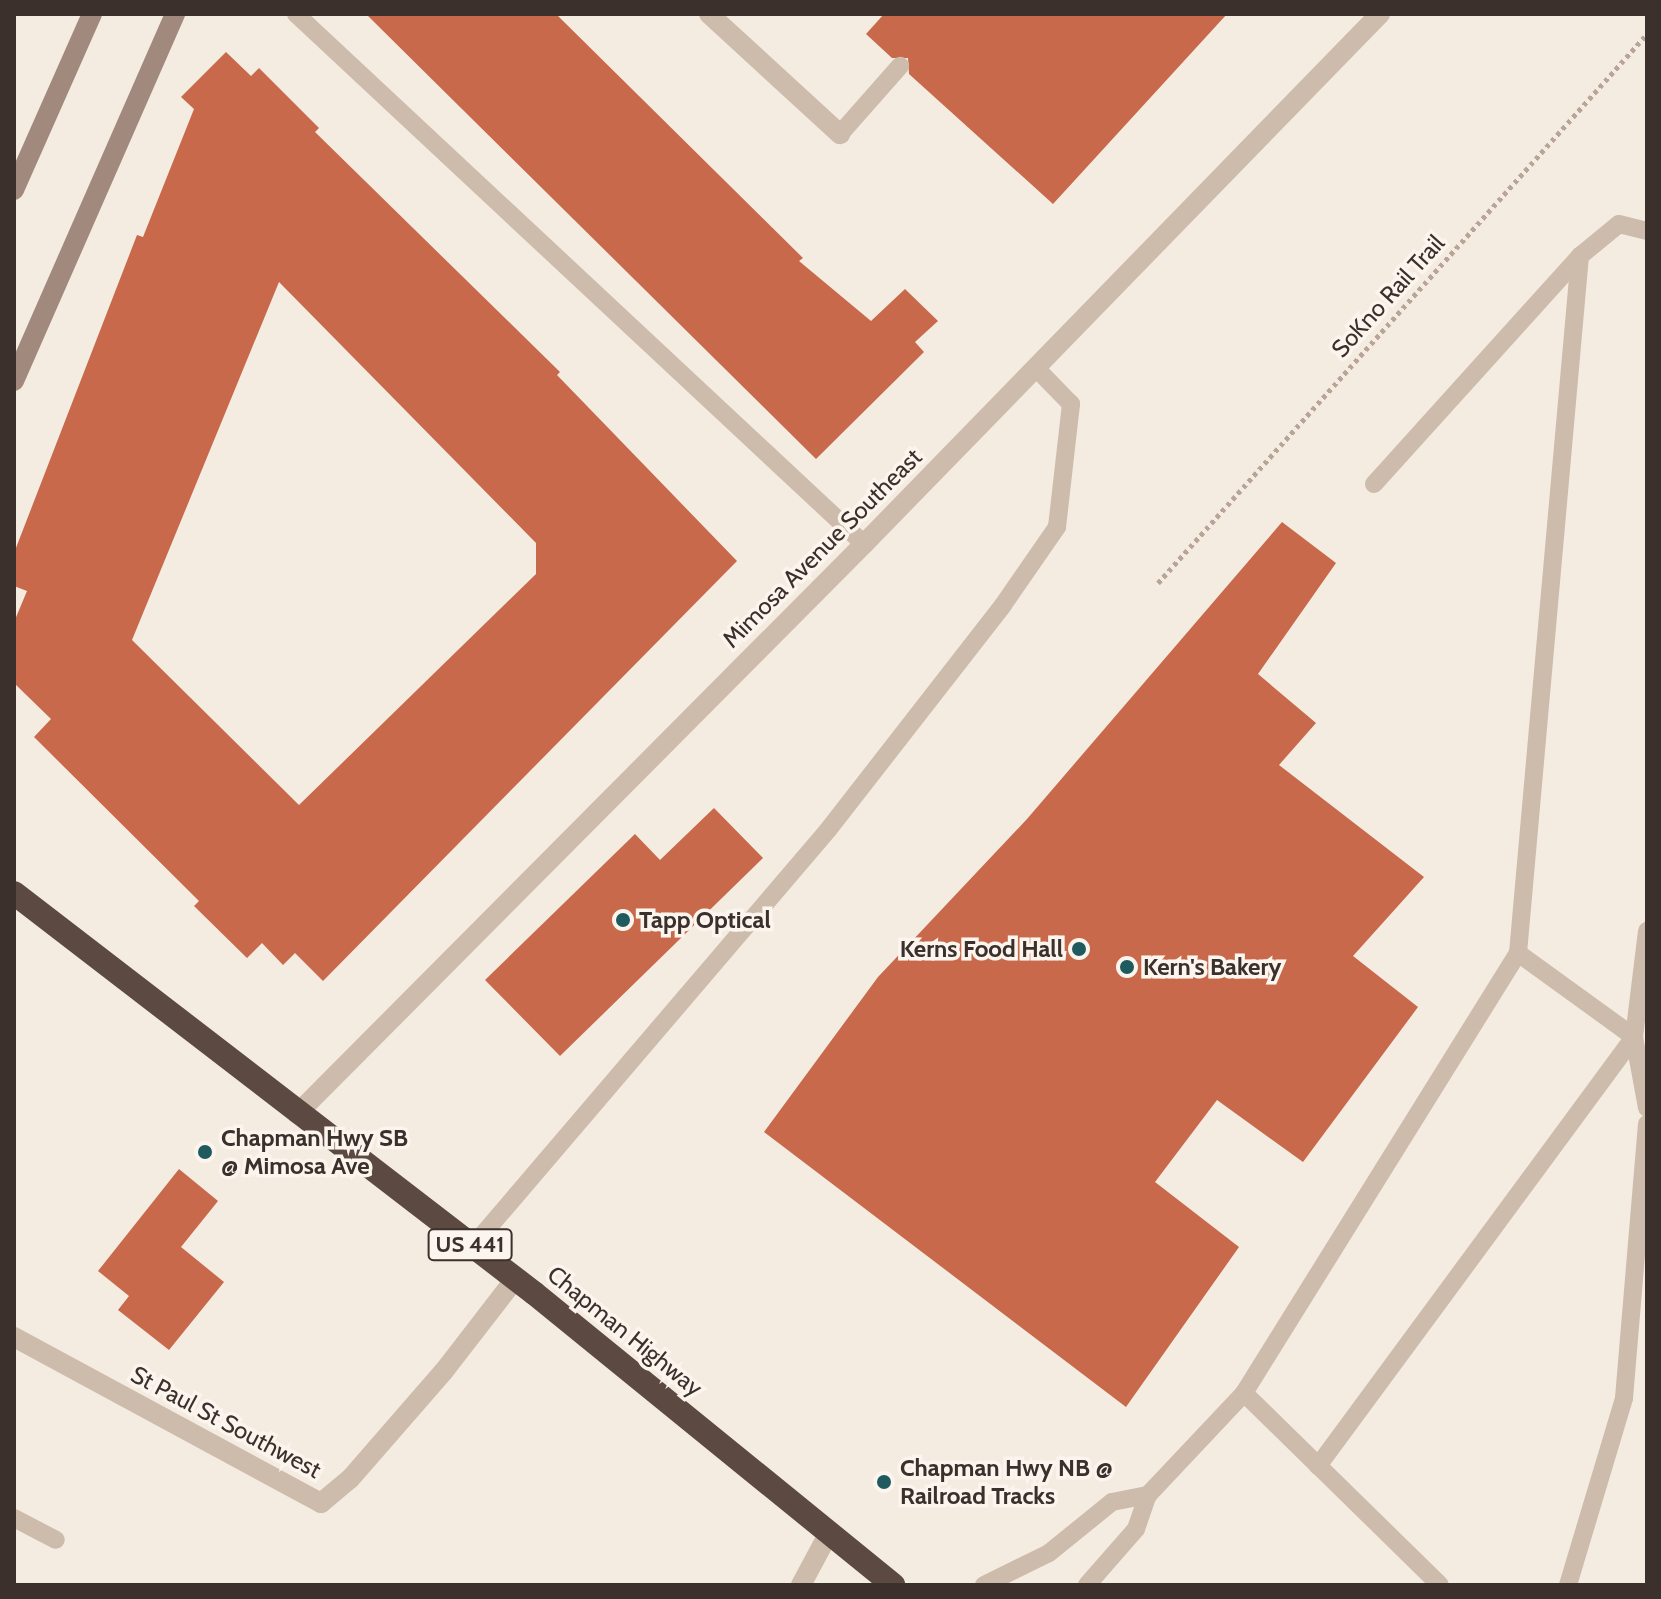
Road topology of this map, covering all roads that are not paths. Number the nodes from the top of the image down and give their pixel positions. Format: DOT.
graph roads {
  1 [pos="92,14"];
  2 [pos="175,14"];
  3 [pos="296,14"];
  4 [pos="709,14"];
  5 [pos="1380,14"];
  6 [pos="900,66"];
  7 [pos="840,134"];
  8 [pos="14,190"];
  9 [pos="1647,231"];
  10 [pos="1580,256"];
  11 [pos="1036,368"];
  12 [pos="14,381"];
  13 [pos="1374,484"];
  14 [pos="864,544"];
  15 [pos="14,893"];
  16 [pos="1647,931"];
  17 [pos="1518,953"];
  18 [pos="1634,1037"];
  19 [pos="1647,1108"];
  20 [pos="297,1114"];
  21 [pos="1647,1124"];
  22 [pos="472,1247"];
  23 [pos="515,1279"];
  24 [pos="14,1337"];
  25 [pos="1244,1393"];
  26 [pos="1318,1466"];
  27 [pos="1148,1495"];
  28 [pos="14,1518"];
  29 [pos="830,1531"];
  30 [pos="56,1540"];
  31 [pos="801,1585"];
  32 [pos="893,1585"];
  33 [pos="984,1585"];
  34 [pos="1087,1585"];
  35 [pos="1440,1585"];
  36 [pos="1568,1585"];
  1 -- 8 [label="main road"];
  2 -- 12 [label="main road"];
  3 -- 14 [label="lane"];
  4 -- 7 [label="street"];
  5 -- 11 [label="street, Mimosa Avenue Southeast"];
  6 -- 7 [label="lane"];
  9 -- 10 [label="lane"];
  10 -- 13 [label="lane"];
  10 -- 17 [label="lane"];
  11 -- 14 [label="street, Mimosa Avenue Southeast"];
  11 -- 22 [label="lane"];
  14 -- 20 [label="street, Mimosa Avenue Southeast"];
  15 -- 20 [label="highway, Chapman Highway / US 441"];
  16 -- 18 [label="lane"];
  17 -- 18 [label="lane"];
  17 -- 25 [label="lane"];
  18 -- 19 [label="lane"];
  18 -- 26 [label="lane"];
  20 -- 22 [label="highway, Chapman Highway / US 441"];
  21 -- 36 [label="lane"];
  22 -- 23 [label="highway, Chapman Highway / US 441"];
  23 -- 24 [label="street, St Paul St Southwest"];
  23 -- 29 [label="highway, Chapman Highway / US 441"];
  25 -- 26 [label="lane"];
  25 -- 27 [label="lane"];
  26 -- 35 [label="lane"];
  27 -- 33 [label="lane"];
  27 -- 34 [label="lane"];
  28 -- 30 [label="lane"];
  29 -- 31 [label="street"];
  29 -- 32 [label="highway, Chapman Highway / US 441"];
}
